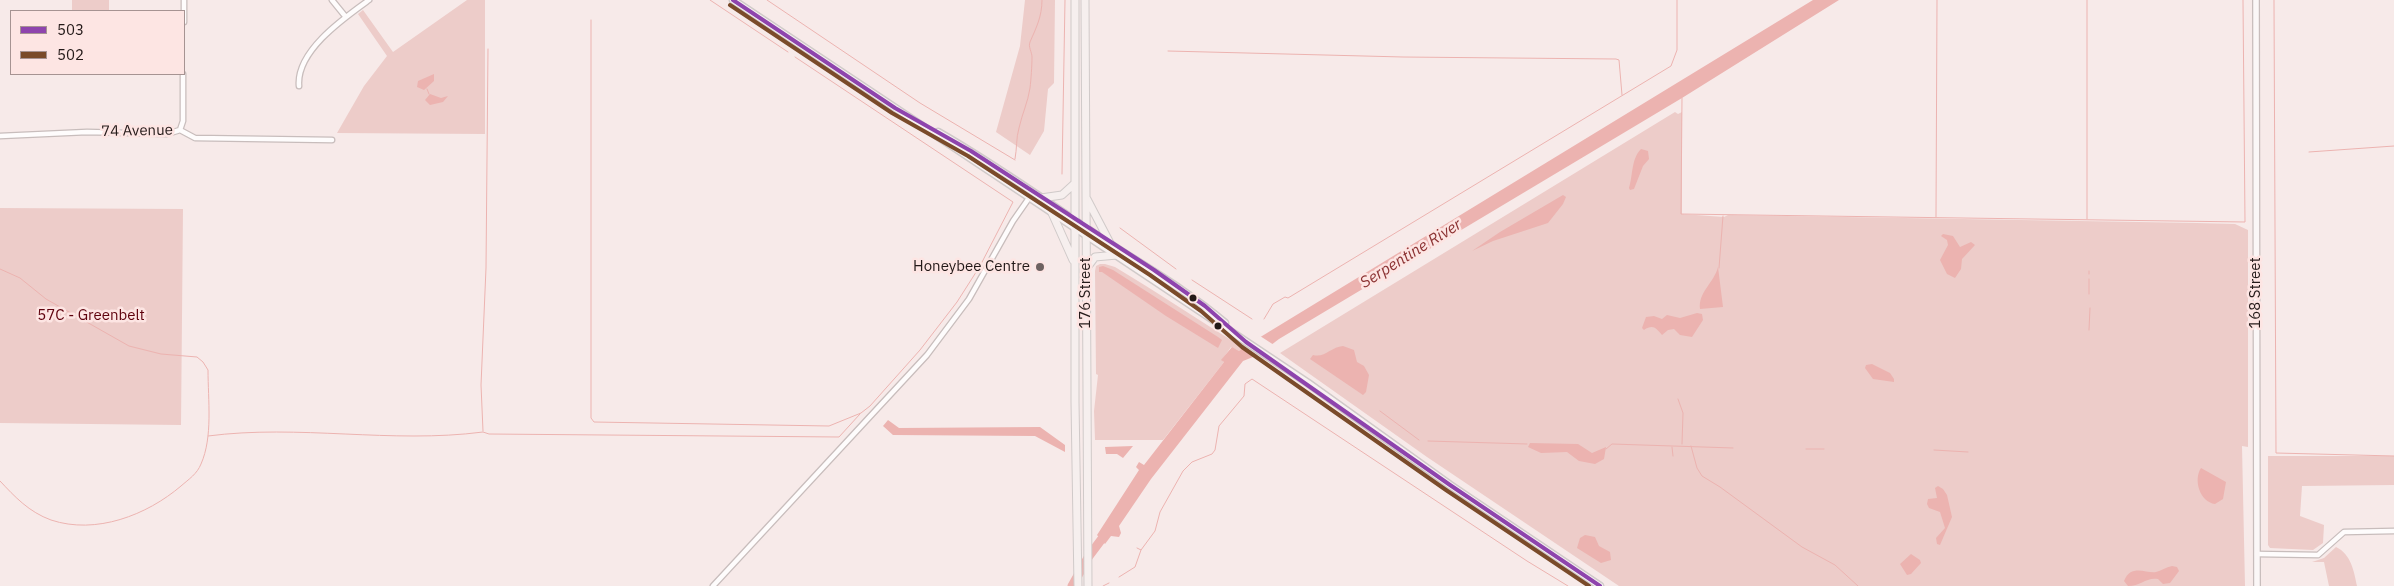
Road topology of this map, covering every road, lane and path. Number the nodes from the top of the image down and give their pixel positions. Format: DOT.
graph roads {
  1 [pos="332,0"];
  2 [pos="369,0"];
  3 [pos="733,0"];
  4 [pos="1074,0"];
  5 [pos="1085,0"];
  6 [pos="2256,0"];
  7 [pos="345,16"];
  8 [pos="183,75"];
  9 [pos="299,86"];
  10 [pos="895,108"];
  11 [pos="180,130"];
  12 [pos="0,136"];
  13 [pos="332,140"];
  14 [pos="963,154"];
  15 [pos="1074,184"];
  16 [pos="1086,197"];
  17 [pos="1029,198"];
  18 [pos="1041,198"];
  19 [pos="1052,213"];
  20 [pos="1074,223"];
  21 [pos="1086,232"];
  22 [pos="1110,243"];
  23 [pos="1116,255"];
  24 [pos="1074,263"];
  25 [pos="1086,270"];
  26 [pos="1246,342"];
  27 [pos="2394,531"];
  28 [pos="2257,554"];
  29 [pos="713,586"];
  30 [pos="1078,586"];
  31 [pos="1088,586"];
  32 [pos="1600,586"];
  33 [pos="2257,586"];
  1 -- 7 [label="street"];
  2 -- 7 [label="street"];
  3 -- 10 [label="main road"];
  4 -- 15 [label="highway, 176 Street"];
  5 -- 16 [label="highway, 176 Street"];
  6 -- 28 [label="main road, 168 Street"];
  7 -- 9 [label="street"];
  8 -- 11 [label="street"];
  10 -- 14 [label="main road"];
  10 -- 18 [label="main road"];
  11 -- 12 [label="street, 74 Avenue"];
  11 -- 13 [label="street, 74 Avenue"];
  14 -- 17 [label="main road"];
  14 -- 20 [label="main road"];
  15 -- 18 [label="highway"];
  15 -- 20 [label="highway, 176 Street"];
  16 -- 21 [label="highway, 176 Street"];
  16 -- 22 [label="highway"];
  17 -- 19 [label="main road"];
  17 -- 29 [label="street"];
  18 -- 20 [label="main road"];
  19 -- 20 [label="main road"];
  19 -- 24 [label="highway"];
  20 -- 21 [label="main road"];
  20 -- 24 [label="highway, 176 Street"];
  21 -- 22 [label="main road"];
  21 -- 23 [label="main road"];
  21 -- 25 [label="highway, 176 Street"];
  22 -- 26 [label="main road"];
  23 -- 25 [label="highway"];
  23 -- 26 [label="main road"];
  24 -- 30 [label="highway, 176 Street"];
  25 -- 31 [label="highway, 176 Street"];
  26 -- 32 [label="main road"];
  27 -- 28 [label="street"];
  28 -- 33 [label="main road, 168 Street"];
}
